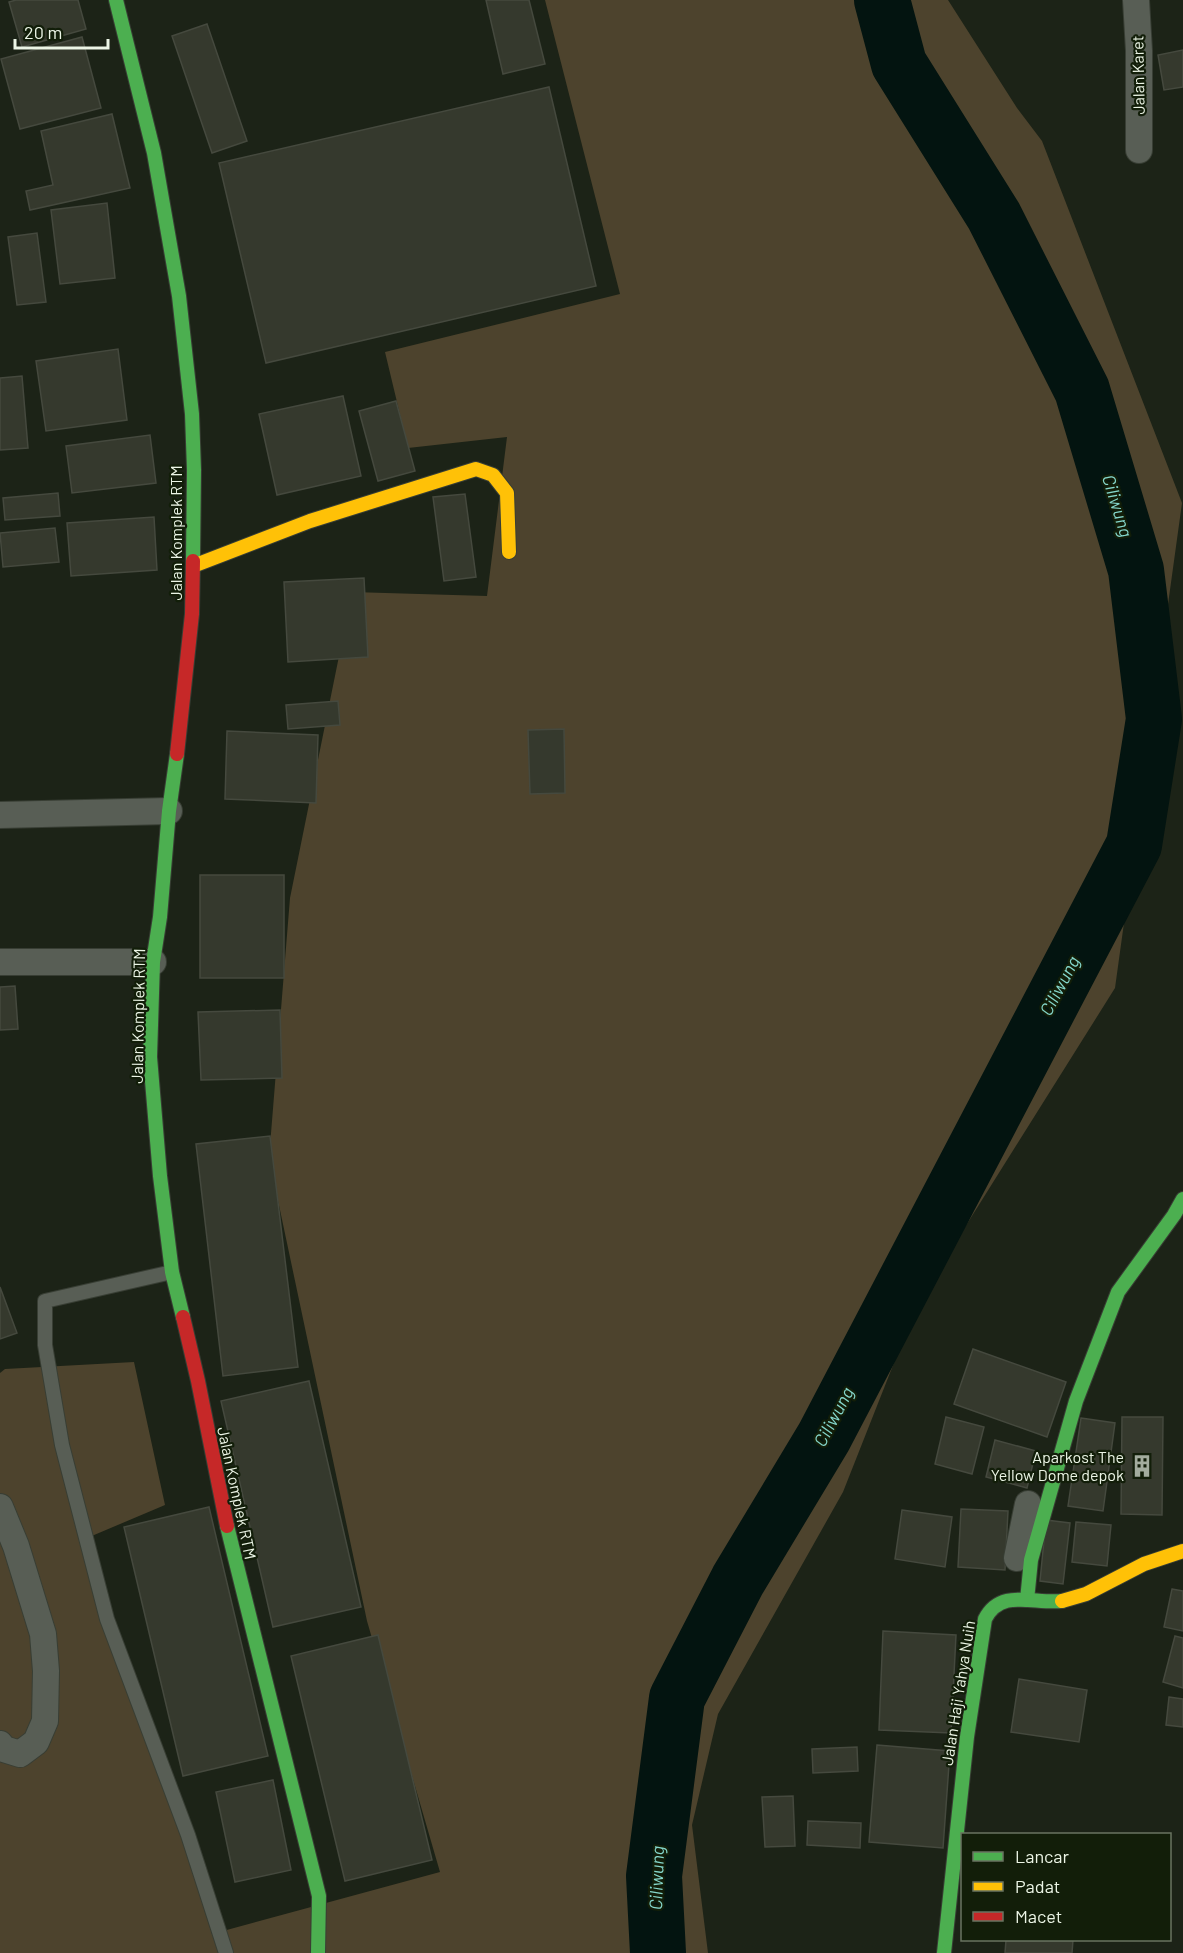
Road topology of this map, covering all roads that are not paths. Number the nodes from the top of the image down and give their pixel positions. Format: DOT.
graph roads {
  1 [pos="116,0"];
  2 [pos="1136,0"];
  3 [pos="1139,150"];
  4 [pos="509,552"];
  5 [pos="193,566"];
  6 [pos="170,810"];
  7 [pos="0,815"];
  8 [pos="0,962"];
  9 [pos="153,962"];
  10 [pos="1183,1199"];
  11 [pos="172,1272"];
  12 [pos="1028,1504"];
  13 [pos="0,1507"];
  14 [pos="1183,1551"];
  15 [pos="1018,1600"];
  16 [pos="0,1744"];
  17 [pos="226,1953"];
  18 [pos="318,1953"];
  19 [pos="944,1953"];
  1 -- 5 [label="street, Jalan Komplek RTM"];
  2 -- 3 [label="street, Jalan Karet"];
  4 -- 5 [label="street"];
  5 -- 6 [label="street, Jalan Komplek RTM"];
  6 -- 7 [label="street"];
  6 -- 9 [label="street, Jalan Komplek RTM"];
  8 -- 9 [label="street"];
  9 -- 11 [label="street, Jalan Komplek RTM"];
  10 -- 15 [label="street"];
  11 -- 17 [label="lane"];
  11 -- 18 [label="street, Jalan Komplek RTM"];
  12 -- 15 [label="street"];
  13 -- 16 [label="street"];
  14 -- 15 [label="street"];
  15 -- 19 [label="street, Jalan Haji Yahya Nuih"];
}
